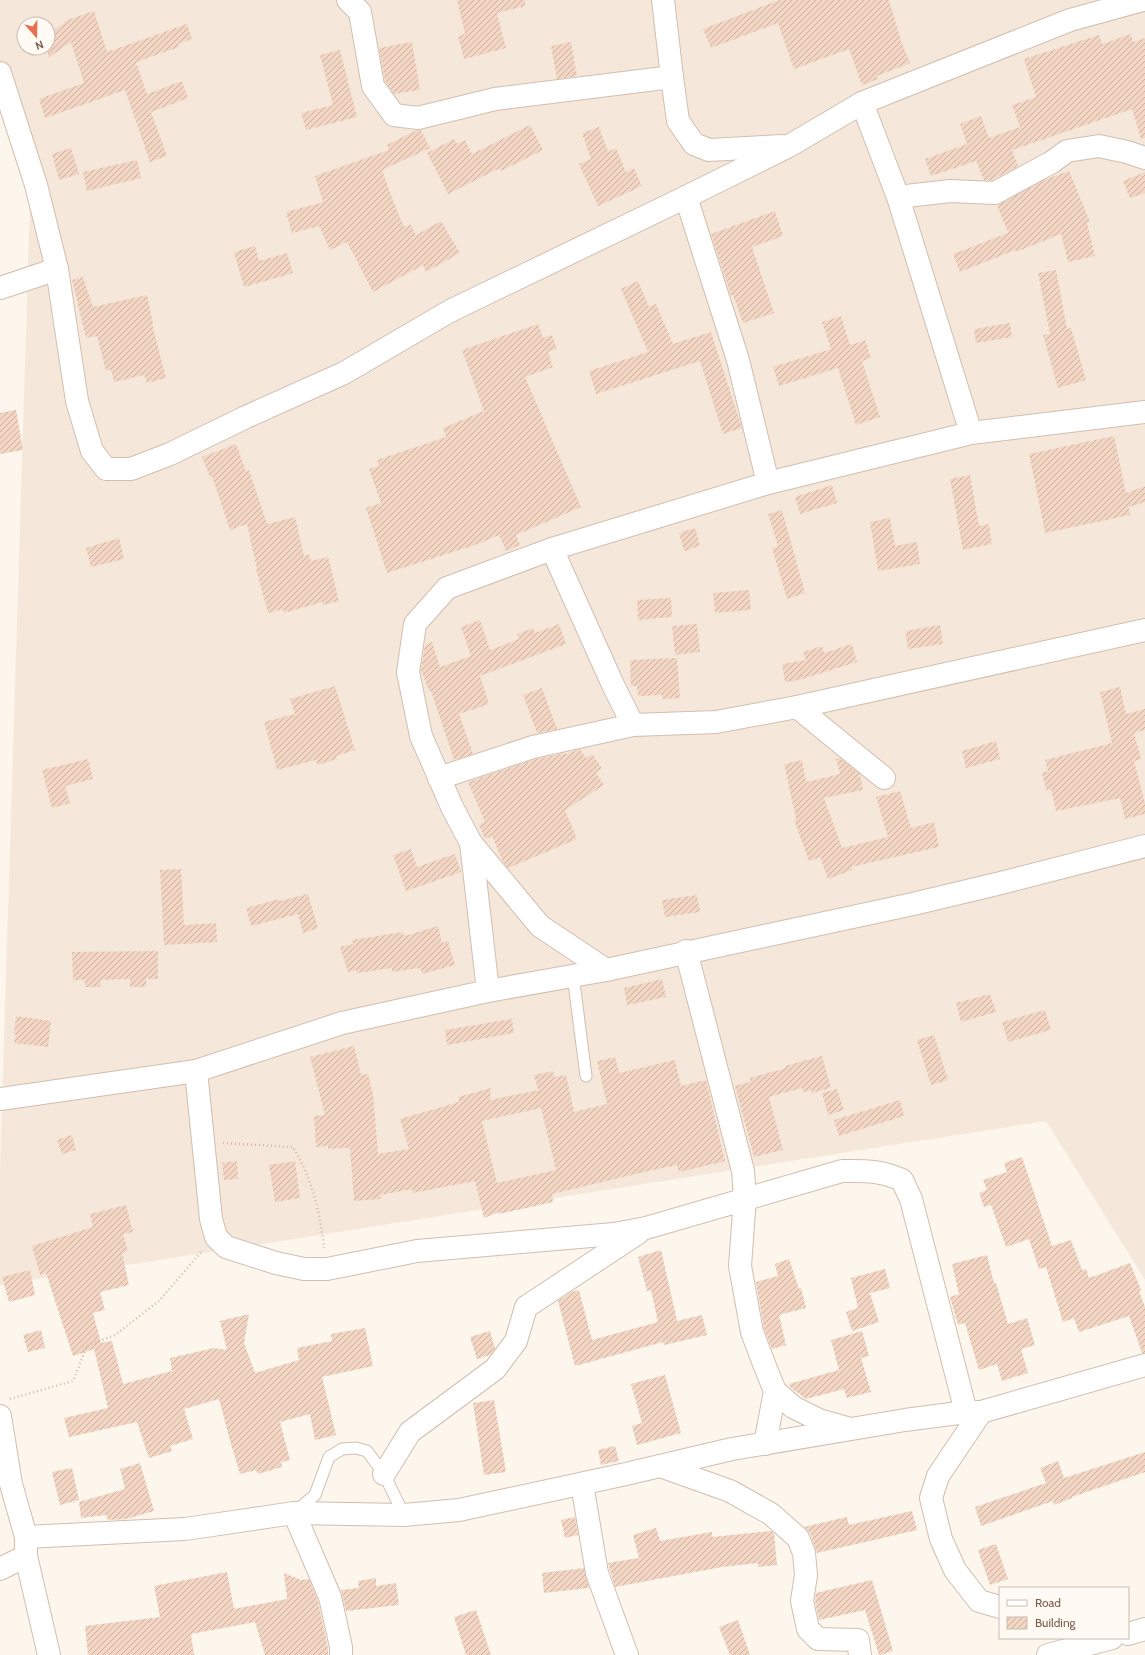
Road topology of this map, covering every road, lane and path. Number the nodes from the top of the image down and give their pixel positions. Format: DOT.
graph roads {
  1 [pos="348,0"];
  2 [pos="663,0"];
  3 [pos="1143,0"];
  4 [pos="0,73"];
  5 [pos="672,77"];
  6 [pos="862,103"];
  7 [pos="789,146"];
  8 [pos="1145,158"];
  9 [pos="898,197"];
  10 [pos="686,198"];
  11 [pos="58,269"];
  12 [pos="0,288"];
  13 [pos="1145,412"];
  14 [pos="971,433"];
  15 [pos="768,483"];
  16 [pos="552,549"];
  17 [pos="1145,630"];
  18 [pos="797,706"];
  19 [pos="633,725"];
  20 [pos="439,778"];
  21 [pos="884,778"];
  22 [pos="471,843"];
  23 [pos="1145,846"];
  24 [pos="686,952"];
  25 [pos="606,970"];
  26 [pos="573,975"];
  27 [pos="488,991"];
  28 [pos="196,1071"];
  29 [pos="586,1076"];
  30 [pos="0,1099"];
  31 [pos="203,1141"];
  32 [pos="745,1198"];
  33 [pos="646,1228"];
  34 [pos="216,1236"];
  35 [pos="327,1269"];
  36 [pos="1145,1365"];
  37 [pos="776,1391"];
  38 [pos="4,1408"];
  39 [pos="973,1412"];
  40 [pos="850,1429"];
  41 [pos="765,1444"];
  42 [pos="660,1466"];
  43 [pos="384,1474"];
  44 [pos="582,1484"];
  45 [pos="294,1513"];
  46 [pos="404,1515"];
  47 [pos="26,1547"];
  48 [pos="0,1569"];
  49 [pos="999,1607"];
  50 [pos="1145,1629"];
  51 [pos="1129,1634"];
  52 [pos="49,1655"];
  53 [pos="341,1655"];
  54 [pos="627,1655"];
  55 [pos="860,1655"];
  1 -- 5 [label="street"];
  2 -- 5 [label="street"];
  3 -- 6 [label="street"];
  4 -- 11 [label="street"];
  5 -- 7 [label="street"];
  6 -- 7 [label="street"];
  6 -- 9 [label="street"];
  7 -- 10 [label="street"];
  8 -- 9 [label="street"];
  9 -- 14 [label="street"];
  10 -- 11 [label="street"];
  10 -- 15 [label="street"];
  11 -- 12 [label="street"];
  13 -- 14 [label="street"];
  14 -- 15 [label="street"];
  15 -- 16 [label="street"];
  16 -- 19 [label="street"];
  16 -- 20 [label="street"];
  17 -- 18 [label="street"];
  18 -- 19 [label="street"];
  18 -- 21 [label="street"];
  19 -- 20 [label="street"];
  20 -- 22 [label="street"];
  22 -- 25 [label="street"];
  22 -- 27 [label="street"];
  23 -- 24 [label="street"];
  24 -- 25 [label="street"];
  24 -- 32 [label="street"];
  25 -- 26 [label="street"];
  26 -- 27 [label="street"];
  26 -- 29 [label="lane"];
  27 -- 28 [label="street"];
  28 -- 30 [label="street"];
  28 -- 31 [label="street"];
  31 -- 34 [label="street"];
  31 -- 35 [label="path"];
  32 -- 33 [label="street"];
  32 -- 37 [label="street"];
  32 -- 39 [label="street"];
  33 -- 35 [label="street"];
  33 -- 43 [label="street"];
  34 -- 35 [label="street"];
  34 -- 38 [label="path"];
  36 -- 39 [label="street"];
  37 -- 40 [label="street"];
  37 -- 41 [label="street"];
  38 -- 47 [label="street"];
  39 -- 40 [label="street"];
  39 -- 49 [label="street"];
  40 -- 41 [label="street"];
  41 -- 42 [label="street"];
  42 -- 44 [label="street"];
  42 -- 55 [label="street"];
  43 -- 45 [label="lane"];
  43 -- 46 [label="lane"];
  44 -- 46 [label="street"];
  44 -- 54 [label="street"];
  45 -- 46 [label="street"];
  45 -- 47 [label="street"];
  45 -- 53 [label="street"];
  47 -- 48 [label="street"];
  47 -- 52 [label="street"];
  50 -- 51 [label="street"];
}
